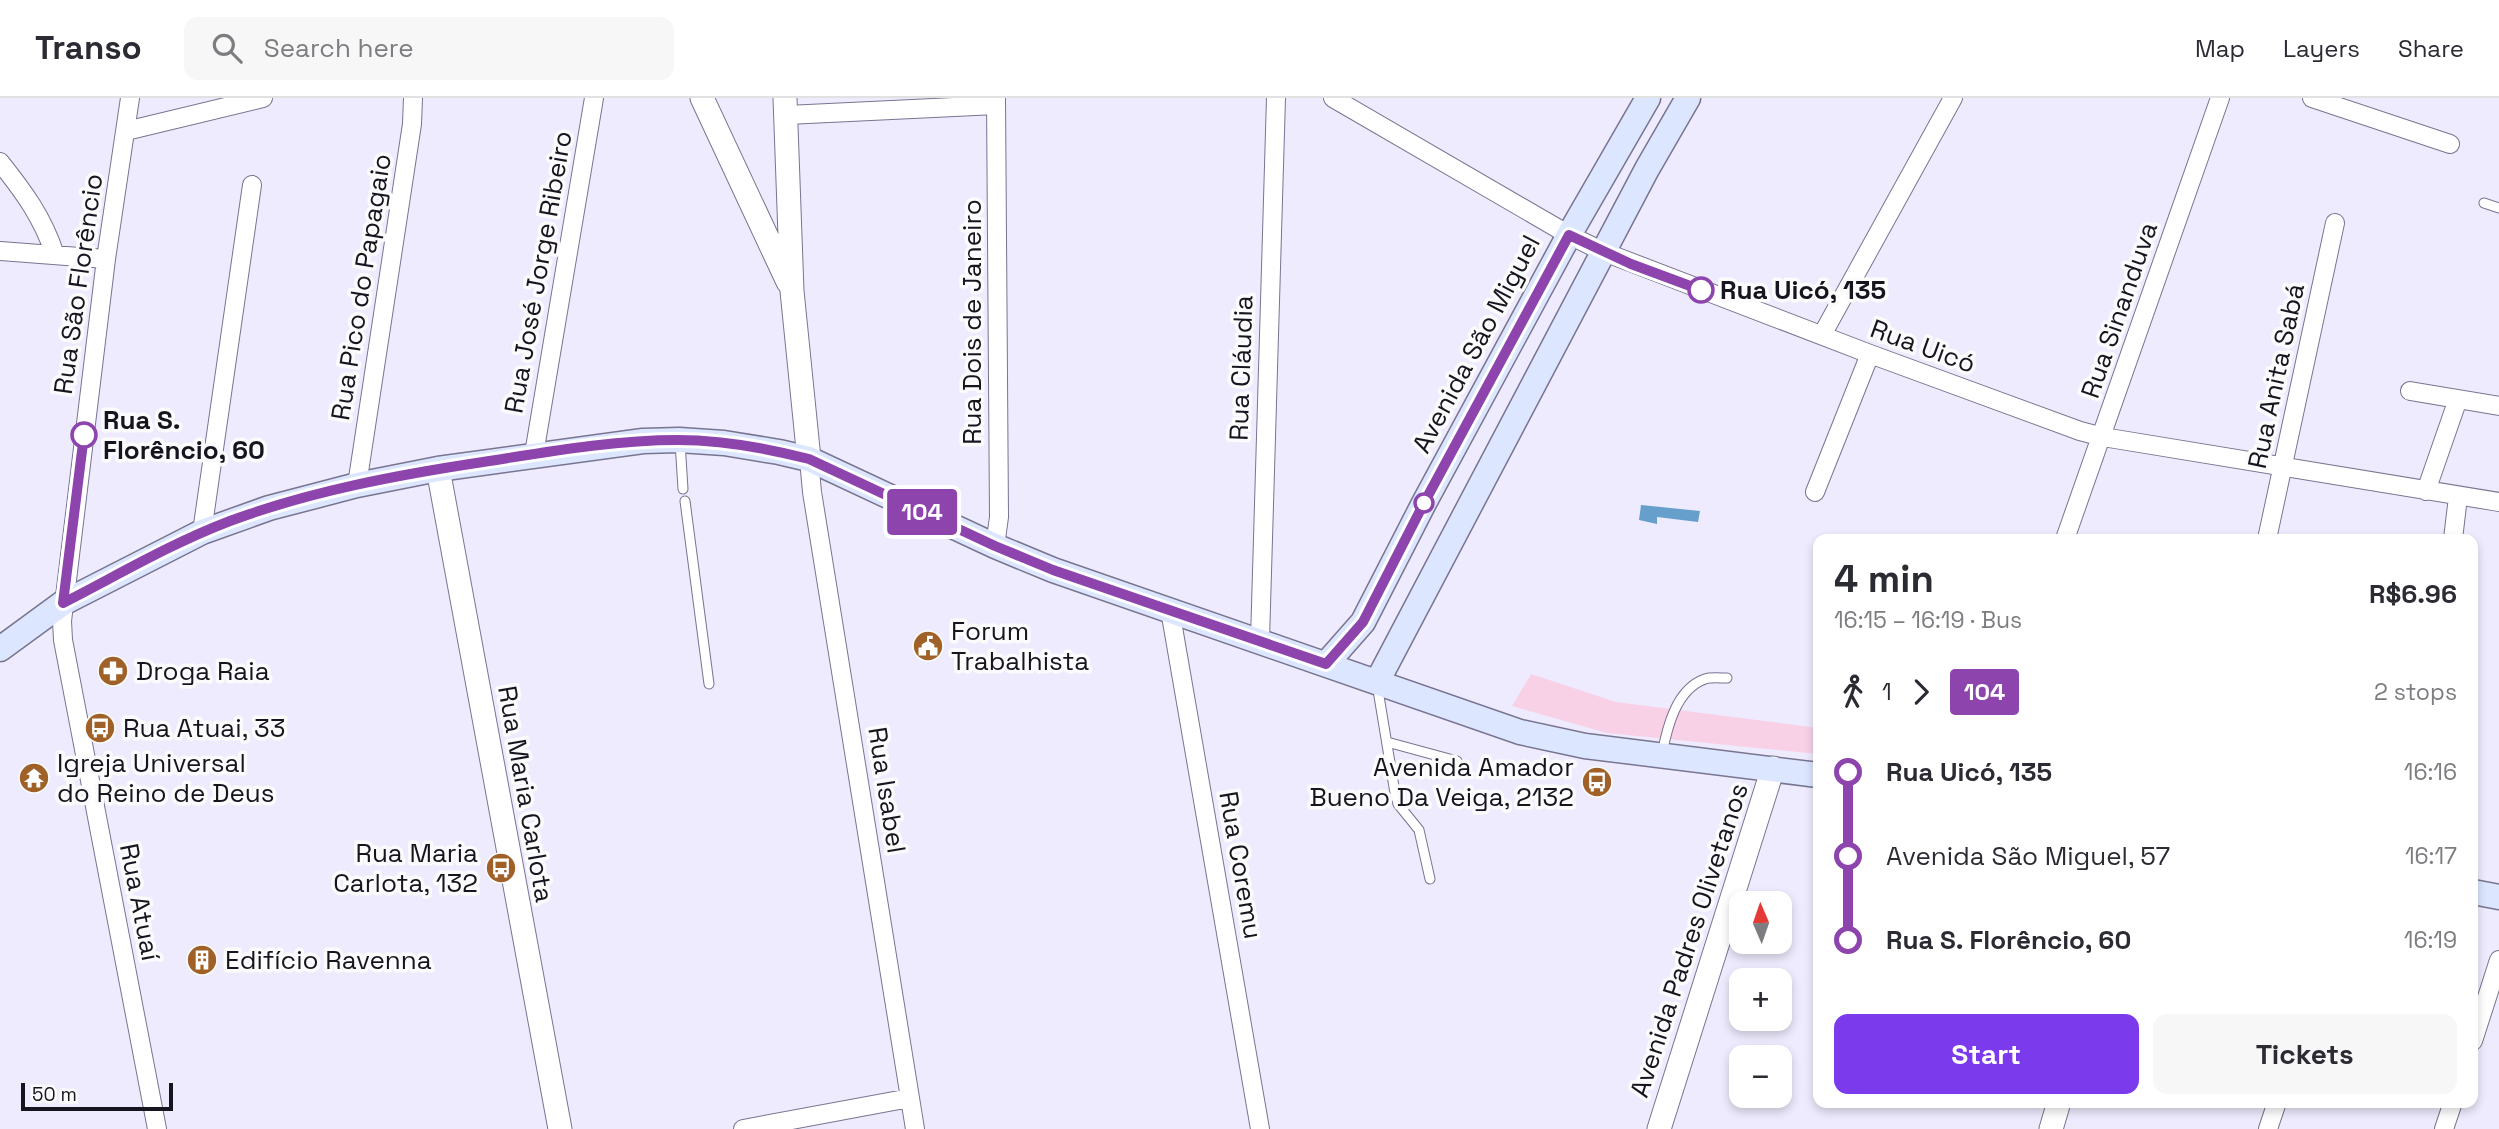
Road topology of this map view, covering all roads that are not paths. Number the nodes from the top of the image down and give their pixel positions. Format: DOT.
graph roads {
  1 [pos="130,98"];
  2 [pos="263,98"];
  3 [pos="413,98"];
  4 [pos="594,98"];
  5 [pos="702,98"];
  6 [pos="1276,98"];
  7 [pos="1333,98"];
  8 [pos="1647,98"];
  9 [pos="1688,98"];
  10 [pos="1953,98"];
  11 [pos="2220,98"];
  12 [pos="2312,98"];
  13 [pos="996,101"];
  14 [pos="786,107"];
  15 [pos="126,131"];
  16 [pos="2450,144"];
  17 [pos="0,162"];
  18 [pos="252,185"];
  19 [pos="2484,203"];
  20 [pos="2499,208"];
  21 [pos="2335,223"];
  22 [pos="1569,235"];
  23 [pos="0,251"];
  24 [pos="1604,252"];
  25 [pos="55,255"];
  26 [pos="106,259"];
  27 [pos="792,291"];
  28 [pos="1822,335"];
  29 [pos="1870,354"];
  30 [pos="2410,391"];
  31 [pos="2458,399"];
  32 [pos="2499,406"];
  33 [pos="2103,438"];
  34 [pos="680,440"];
  35 [pos="534,454"];
  36 [pos="809,459"];
  37 [pos="438,468"];
  38 [pos="2283,468"];
  39 [pos="357,485"];
  40 [pos="683,489"];
  41 [pos="2426,491"];
  42 [pos="1815,492"];
  43 [pos="2458,496"];
  44 [pos="685,501"];
  45 [pos="2499,502"];
  46 [pos="202,533"];
  47 [pos="2067,534"];
  48 [pos="2268,534"];
  49 [pos="2454,534"];
  50 [pos="995,546"];
  51 [pos="63,603"];
  52 [pos="1170,610"];
  53 [pos="1363,622"];
  54 [pos="1260,640"];
  55 [pos="0,649"];
  56 [pos="1326,664"];
  57 [pos="1727,678"];
  58 [pos="1367,679"];
  59 [pos="709,684"];
  60 [pos="1387,742"];
  61 [pos="1661,755"];
  62 [pos="1457,761"];
  63 [pos="1773,768"];
  64 [pos="1813,774"];
  65 [pos="1430,879"];
  66 [pos="2478,893"];
  67 [pos="2499,897"];
  68 [pos="2499,960"];
  69 [pos="2478,1025"];
  70 [pos="910,1098"];
  71 [pos="2057,1108"];
  72 [pos="2275,1108"];
  73 [pos="2451,1108"];
  74 [pos="157,1129"];
  75 [pos="560,1129"];
  76 [pos="743,1129"];
  77 [pos="915,1129"];
  78 [pos="1260,1129"];
  79 [pos="1659,1129"];
  80 [pos="2051,1129"];
  81 [pos="2268,1129"];
  82 [pos="2444,1129"];
  1 -- 15 [label="street, Rua São Florêncio"];
  2 -- 15 [label="street"];
  3 -- 39 [label="street, Rua Pico do Papagaio"];
  4 -- 35 [label="street, Rua José Jorge Ribeiro"];
  5 -- 27 [label="street"];
  6 -- 54 [label="street, Rua Cláudia"];
  7 -- 22 [label="street, Rua Uicó"];
  8 -- 22 [label="main road, Avenida São Miguel"];
  9 -- 24 [label="main road"];
  10 -- 28 [label="street"];
  11 -- 33 [label="street, Rua Sinanduva"];
  12 -- 16 [label="street"];
  13 -- 14 [label="street"];
  13 -- 50 [label="street, Rua Dois de Janeiro"];
  14 -- 27 [label="street"];
  15 -- 26 [label="street, Rua São Florêncio"];
  17 -- 25 [label="street"];
  18 -- 46 [label="street"];
  19 -- 20 [label="lane"];
  21 -- 38 [label="street, Rua Anita Sabá"];
  22 -- 24 [label="street, Rua Uicó"];
  22 -- 53 [label="main road, Avenida São Miguel"];
  23 -- 25 [label="street"];
  24 -- 28 [label="street, Rua Uicó"];
  24 -- 58 [label="main road"];
  25 -- 26 [label="street"];
  26 -- 51 [label="street, Rua São Florêncio"];
  27 -- 36 [label="street"];
  28 -- 29 [label="street, Rua Uicó"];
  29 -- 33 [label="street, Rua Uicó"];
  29 -- 42 [label="street"];
  30 -- 31 [label="street"];
  31 -- 32 [label="street"];
  31 -- 41 [label="street"];
  33 -- 38 [label="street, Rua Uicó"];
  33 -- 47 [label="street, Rua Sinanduva"];
  34 -- 35 [label="main road"];
  34 -- 36 [label="main road"];
  34 -- 40 [label="lane"];
  35 -- 37 [label="main road"];
  36 -- 50 [label="main road"];
  36 -- 70 [label="street, Rua Isabel"];
  37 -- 39 [label="main road"];
  37 -- 75 [label="street, Rua Maria Carlota"];
  38 -- 41 [label="street, Rua Uicó"];
  38 -- 48 [label="street, Rua Anita Sabá"];
  39 -- 46 [label="main road"];
  41 -- 43 [label="street, Rua Uicó"];
  43 -- 45 [label="street, Rua Uicó"];
  43 -- 49 [label="street"];
  44 -- 59 [label="lane"];
  46 -- 51 [label="main road"];
  50 -- 52 [label="main road"];
  51 -- 55 [label="main road"];
  51 -- 74 [label="street, Rua Atuaí"];
  52 -- 54 [label="main road"];
  52 -- 78 [label="street, Rua Coremu"];
  53 -- 56 [label="main road, Avenida São Miguel"];
  53 -- 58 [label="main road, Avenida São Miguel"];
  54 -- 56 [label="main road"];
  56 -- 58 [label="main road"];
  57 -- 61 [label="lane"];
  58 -- 60 [label="lane"];
  58 -- 61 [label="main road"];
  60 -- 62 [label="lane"];
  60 -- 65 [label="lane"];
  61 -- 63 [label="main road"];
  63 -- 64 [label="main road"];
  63 -- 79 [label="street, Avenida Padres Olivetanos"];
  66 -- 67 [label="main road"];
  68 -- 69 [label="street"];
  70 -- 76 [label="street"];
  70 -- 77 [label="street, Rua Isabel"];
  71 -- 80 [label="street"];
  72 -- 81 [label="street"];
  73 -- 82 [label="street"];
}
